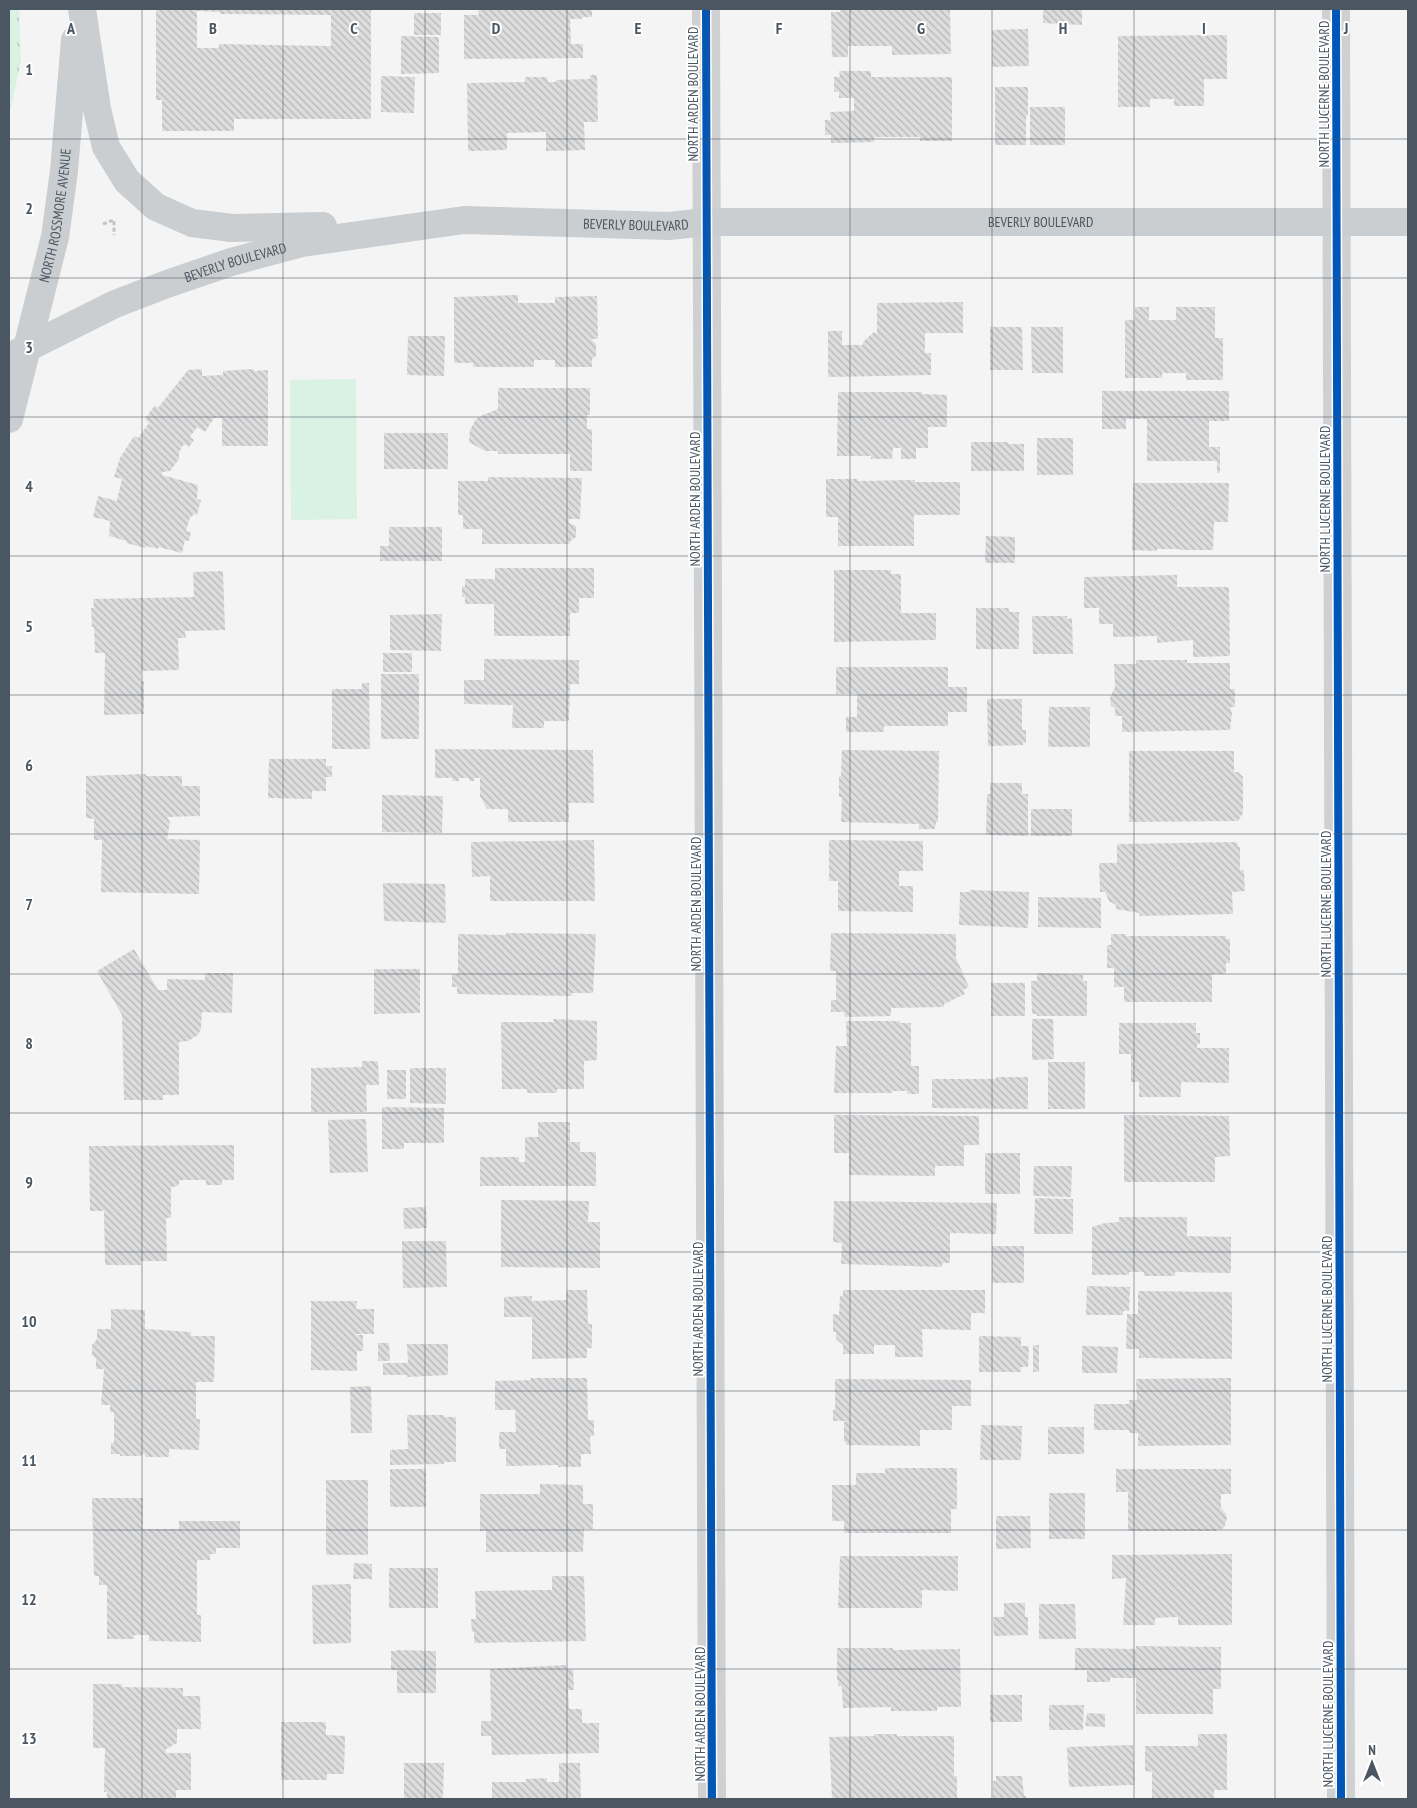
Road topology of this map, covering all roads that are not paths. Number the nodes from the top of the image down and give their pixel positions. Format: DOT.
graph roads {
  1 [pos="76,9"];
  2 [pos="82,9"];
  3 [pos="706,9"];
  4 [pos="1336,9"];
  5 [pos="464,220"];
  6 [pos="706,222"];
  7 [pos="1337,222"];
  8 [pos="1408,222"];
  9 [pos="17,354"];
  10 [pos="9,420"];
  11 [pos="712,1799"];
  12 [pos="1341,1799"];
  1 -- 9 [label="main road, NORTH ROSSMORE AVENUE"];
  2 -- 5 [label="main road"];
  3 -- 6 [label="street, NORTH ARDEN BOULEVARD"];
  4 -- 7 [label="street, NORTH LUCERNE BOULEVARD"];
  5 -- 6 [label="main road, BEVERLY BOULEVARD"];
  5 -- 9 [label="main road, BEVERLY BOULEVARD"];
  6 -- 7 [label="main road, BEVERLY BOULEVARD"];
  6 -- 11 [label="street, NORTH ARDEN BOULEVARD"];
  7 -- 8 [label="main road, BEVERLY BOULEVARD"];
  7 -- 12 [label="street, NORTH LUCERNE BOULEVARD"];
  9 -- 10 [label="main road, NORTH ROSSMORE AVENUE"];
}
